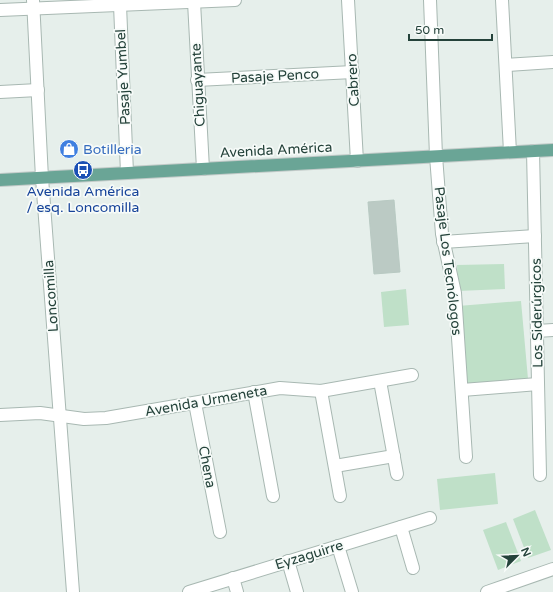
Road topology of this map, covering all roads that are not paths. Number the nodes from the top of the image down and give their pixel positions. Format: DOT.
graph roads {
  1 [pos="235,0"];
  2 [pos="348,0"];
  3 [pos="430,0"];
  4 [pos="502,0"];
  5 [pos="194,2"];
  6 [pos="33,5"];
  7 [pos="120,5"];
  8 [pos="0,10"];
  9 [pos="553,62"];
  10 [pos="506,65"];
  11 [pos="353,72"];
  12 [pos="197,80"];
  13 [pos="38,90"];
  14 [pos="0,92"];
  15 [pos="553,150"];
  16 [pos="533,151"];
  17 [pos="510,152"];
  18 [pos="436,156"];
  19 [pos="357,161"];
  20 [pos="203,169"];
  21 [pos="127,173"];
  22 [pos="42,178"];
  23 [pos="0,180"];
  24 [pos="535,236"];
  25 [pos="443,242"];
  26 [pos="553,330"];
  27 [pos="537,331"];
  28 [pos="412,375"];
  29 [pos="380,381"];
  30 [pos="538,384"];
  31 [pos="462,390"];
  32 [pos="321,391"];
  33 [pos="254,392"];
  34 [pos="195,403"];
  35 [pos="0,416"];
  36 [pos="60,416"];
  37 [pos="394,456"];
  38 [pos="466,457"];
  39 [pos="335,466"];
  40 [pos="398,474"];
  41 [pos="540,476"];
  42 [pos="273,496"];
  43 [pos="340,496"];
  44 [pos="430,518"];
  45 [pos="401,527"];
  46 [pos="220,532"];
  47 [pos="338,546"];
  48 [pos="288,561"];
  49 [pos="413,568"];
  50 [pos="553,569"];
  51 [pos="232,578"];
  52 [pos="73,592"];
  53 [pos="189,592"];
  54 [pos="237,592"];
  55 [pos="297,592"];
  56 [pos="352,592"];
  57 [pos="487,592"];
  1 -- 5 [label="street"];
  2 -- 11 [label="street, Cabrero"];
  3 -- 18 [label="street, Pasaje Los Tecnólogos"];
  4 -- 10 [label="street"];
  5 -- 7 [label="street"];
  5 -- 12 [label="street, Chiguayante"];
  6 -- 7 [label="street"];
  6 -- 8 [label="street"];
  6 -- 13 [label="street, Loncomilla"];
  7 -- 21 [label="street, Pasaje Yumbel"];
  9 -- 10 [label="street"];
  10 -- 17 [label="street"];
  11 -- 12 [label="street, Pasaje Penco"];
  11 -- 19 [label="street, Cabrero"];
  12 -- 20 [label="street, Chiguayante"];
  13 -- 14 [label="street"];
  13 -- 22 [label="street, Loncomilla"];
  15 -- 16 [label="main road, Avenida América"];
  16 -- 17 [label="main road, Avenida América"];
  16 -- 24 [label="street, Los Siderúrgicos"];
  17 -- 18 [label="main road, Avenida América"];
  18 -- 19 [label="main road, Avenida América"];
  18 -- 25 [label="street, Pasaje Los Tecnólogos"];
  19 -- 20 [label="main road, Avenida América"];
  20 -- 21 [label="main road, Avenida América"];
  21 -- 22 [label="main road, Avenida América"];
  22 -- 23 [label="main road, Avenida América"];
  22 -- 36 [label="street, Loncomilla"];
  24 -- 25 [label="street"];
  24 -- 27 [label="street, Los Siderúrgicos"];
  25 -- 31 [label="street, Pasaje Los Tecnólogos"];
  26 -- 27 [label="street"];
  27 -- 30 [label="street, Los Siderúrgicos"];
  28 -- 29 [label="street, Avenida Urmeneta"];
  29 -- 32 [label="street, Avenida Urmeneta"];
  29 -- 37 [label="street"];
  30 -- 31 [label="street"];
  30 -- 41 [label="street, Los Siderúrgicos"];
  31 -- 38 [label="street, Pasaje Los Tecnólogos"];
  32 -- 33 [label="street, Avenida Urmeneta"];
  32 -- 39 [label="street"];
  33 -- 34 [label="street, Avenida Urmeneta"];
  33 -- 42 [label="street"];
  34 -- 36 [label="street, Avenida Urmeneta"];
  34 -- 46 [label="street, Chena"];
  35 -- 36 [label="street, Avenida Urmeneta"];
  36 -- 52 [label="street, Loncomilla"];
  37 -- 39 [label="street"];
  37 -- 40 [label="street"];
  39 -- 43 [label="street"];
  44 -- 45 [label="street, Eyzaguirre"];
  45 -- 47 [label="street, Eyzaguirre"];
  45 -- 49 [label="street"];
  47 -- 48 [label="street, Eyzaguirre"];
  47 -- 56 [label="street"];
  48 -- 51 [label="street, Eyzaguirre"];
  48 -- 55 [label="street"];
  50 -- 57 [label="street"];
  51 -- 53 [label="street, Eyzaguirre"];
  51 -- 54 [label="street"];
}
